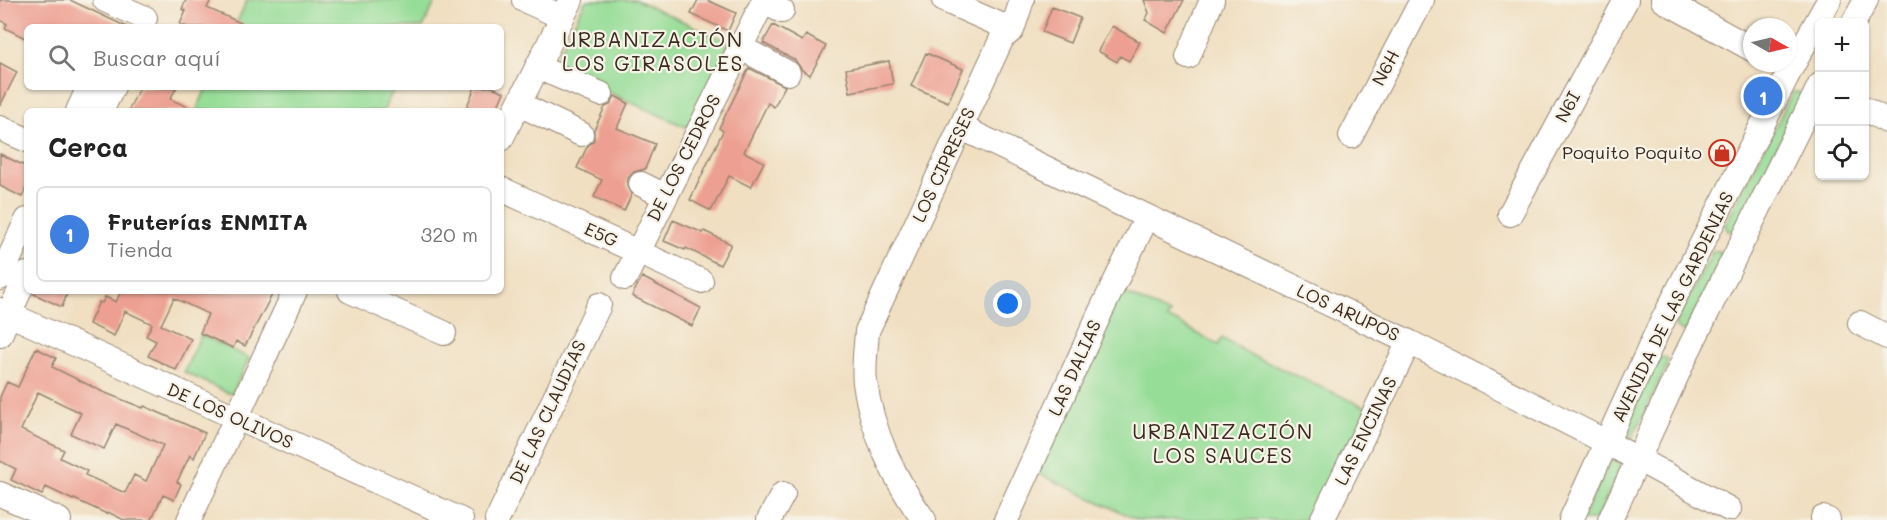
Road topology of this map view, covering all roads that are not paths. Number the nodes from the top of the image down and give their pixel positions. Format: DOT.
graph roads {
  1 [pos="524,0"];
  2 [pos="944,0"];
  3 [pos="1022,0"];
  4 [pos="1212,0"];
  5 [pos="1422,0"];
  6 [pos="1626,0"];
  7 [pos="1663,0"];
  8 [pos="1829,0"];
  9 [pos="1866,0"];
  10 [pos="764,4"];
  11 [pos="567,9"];
  12 [pos="1856,18"];
  13 [pos="1012,30"];
  14 [pos="1743,44"];
  15 [pos="740,47"];
  16 [pos="1797,47"];
  17 [pos="1188,57"];
  18 [pos="537,67"];
  19 [pos="1781,72"];
  20 [pos="1795,72"];
  21 [pos="788,73"];
  22 [pos="1815,82"];
  23 [pos="88,90"];
  24 [pos="111,90"];
  25 [pos="601,94"];
  26 [pos="1815,95"];
  27 [pos="519,104"];
  28 [pos="79,108"];
  29 [pos="102,108"];
  30 [pos="1869,112"];
  31 [pos="1887,121"];
  32 [pos="0,128"];
  33 [pos="962,128"];
  34 [pos="504,133"];
  35 [pos="581,134"];
  36 [pos="1351,136"];
  37 [pos="24,139"];
  38 [pos="645,179"];
  39 [pos="504,190"];
  40 [pos="668,190"];
  41 [pos="1510,214"];
  42 [pos="1147,217"];
  43 [pos="24,226"];
  44 [pos="1706,237"];
  45 [pos="637,252"];
  46 [pos="1737,253"];
  47 [pos="0,278"];
  48 [pos="625,278"];
  49 [pos="24,280"];
  50 [pos="700,281"];
  51 [pos="295,294"];
  52 [pos="357,294"];
  53 [pos="599,305"];
  54 [pos="3,320"];
  55 [pos="1860,323"];
  56 [pos="1657,332"];
  57 [pos="444,333"];
  58 [pos="1887,338"];
  59 [pos="1409,342"];
  60 [pos="1690,347"];
  61 [pos="237,419"];
  62 [pos="1608,443"];
  63 [pos="1637,460"];
  64 [pos="0,494"];
  65 [pos="783,494"];
  66 [pos="1729,509"];
  67 [pos="59,520"];
  68 [pos="189,520"];
  69 [pos="461,520"];
  70 [pos="497,520"];
  71 [pos="769,520"];
  72 [pos="924,520"];
  73 [pos="1006,520"];
  74 [pos="1322,520"];
  75 [pos="1571,520"];
  76 [pos="1610,520"];
  1 -- 11 [label="street"];
  2 -- 13 [label="street"];
  3 -- 13 [label="street, LOS CIPRESES"];
  4 -- 17 [label="street"];
  5 -- 36 [label="street, N6H"];
  6 -- 41 [label="street, N6I"];
  7 -- 14 [label="street"];
  8 -- 16 [label="street, AVENIDA DE LAS GARDENIAS"];
  9 -- 12 [label="street"];
  10 -- 15 [label="street, DE LOS CEDROS"];
  11 -- 18 [label="street"];
  13 -- 33 [label="street, LOS CIPRESES"];
  15 -- 21 [label="street"];
  15 -- 40 [label="street, DE LOS CEDROS"];
  18 -- 25 [label="street"];
  18 -- 27 [label="street"];
  19 -- 44 [label="street, AVENIDA DE LAS GARDENIAS"];
  20 -- 22 [label="street"];
  23 -- 28 [label="street"];
  24 -- 29 [label="street"];
  26 -- 46 [label="street, AVENIDA DE LAS GARDENIAS"];
  27 -- 34 [label="street"];
  27 -- 35 [label="street"];
  30 -- 31 [label="street"];
  32 -- 37 [label="street"];
  33 -- 42 [label="street, LOS ARUPOS"];
  33 -- 72 [label="street, LOS CIPRESES"];
  38 -- 40 [label="street"];
  39 -- 45 [label="street, E5G"];
  40 -- 45 [label="street, DE LOS CEDROS"];
  42 -- 59 [label="street, LOS ARUPOS"];
  42 -- 73 [label="street, LAS DALIAS"];
  43 -- 47 [label="street"];
  44 -- 46 [label="street"];
  44 -- 56 [label="street, AVENIDA DE LAS GARDENIAS"];
  45 -- 48 [label="street, DE LOS CEDROS"];
  45 -- 50 [label="street, E5G"];
  46 -- 60 [label="street, AVENIDA DE LAS GARDENIAS"];
  49 -- 54 [label="street"];
  51 -- 61 [label="street"];
  52 -- 57 [label="street"];
  53 -- 70 [label="street, DE LAS CLAUDIAS"];
  54 -- 61 [label="street, DE LOS OLIVOS"];
  55 -- 58 [label="street"];
  56 -- 60 [label="street"];
  56 -- 62 [label="street, AVENIDA DE LAS GARDENIAS"];
  59 -- 62 [label="street, LOS ARUPOS"];
  59 -- 74 [label="street, LAS ENCINAS"];
  60 -- 63 [label="street, AVENIDA DE LAS GARDENIAS"];
  61 -- 68 [label="street"];
  61 -- 69 [label="street, DE LOS OLIVOS"];
  62 -- 63 [label="street, LOS ARUPOS"];
  62 -- 75 [label="street, AVENIDA DE LAS GARDENIAS"];
  63 -- 66 [label="street, LOS ARUPOS"];
  63 -- 76 [label="street, AVENIDA DE LAS GARDENIAS"];
  64 -- 67 [label="street"];
  65 -- 71 [label="street"];
}
